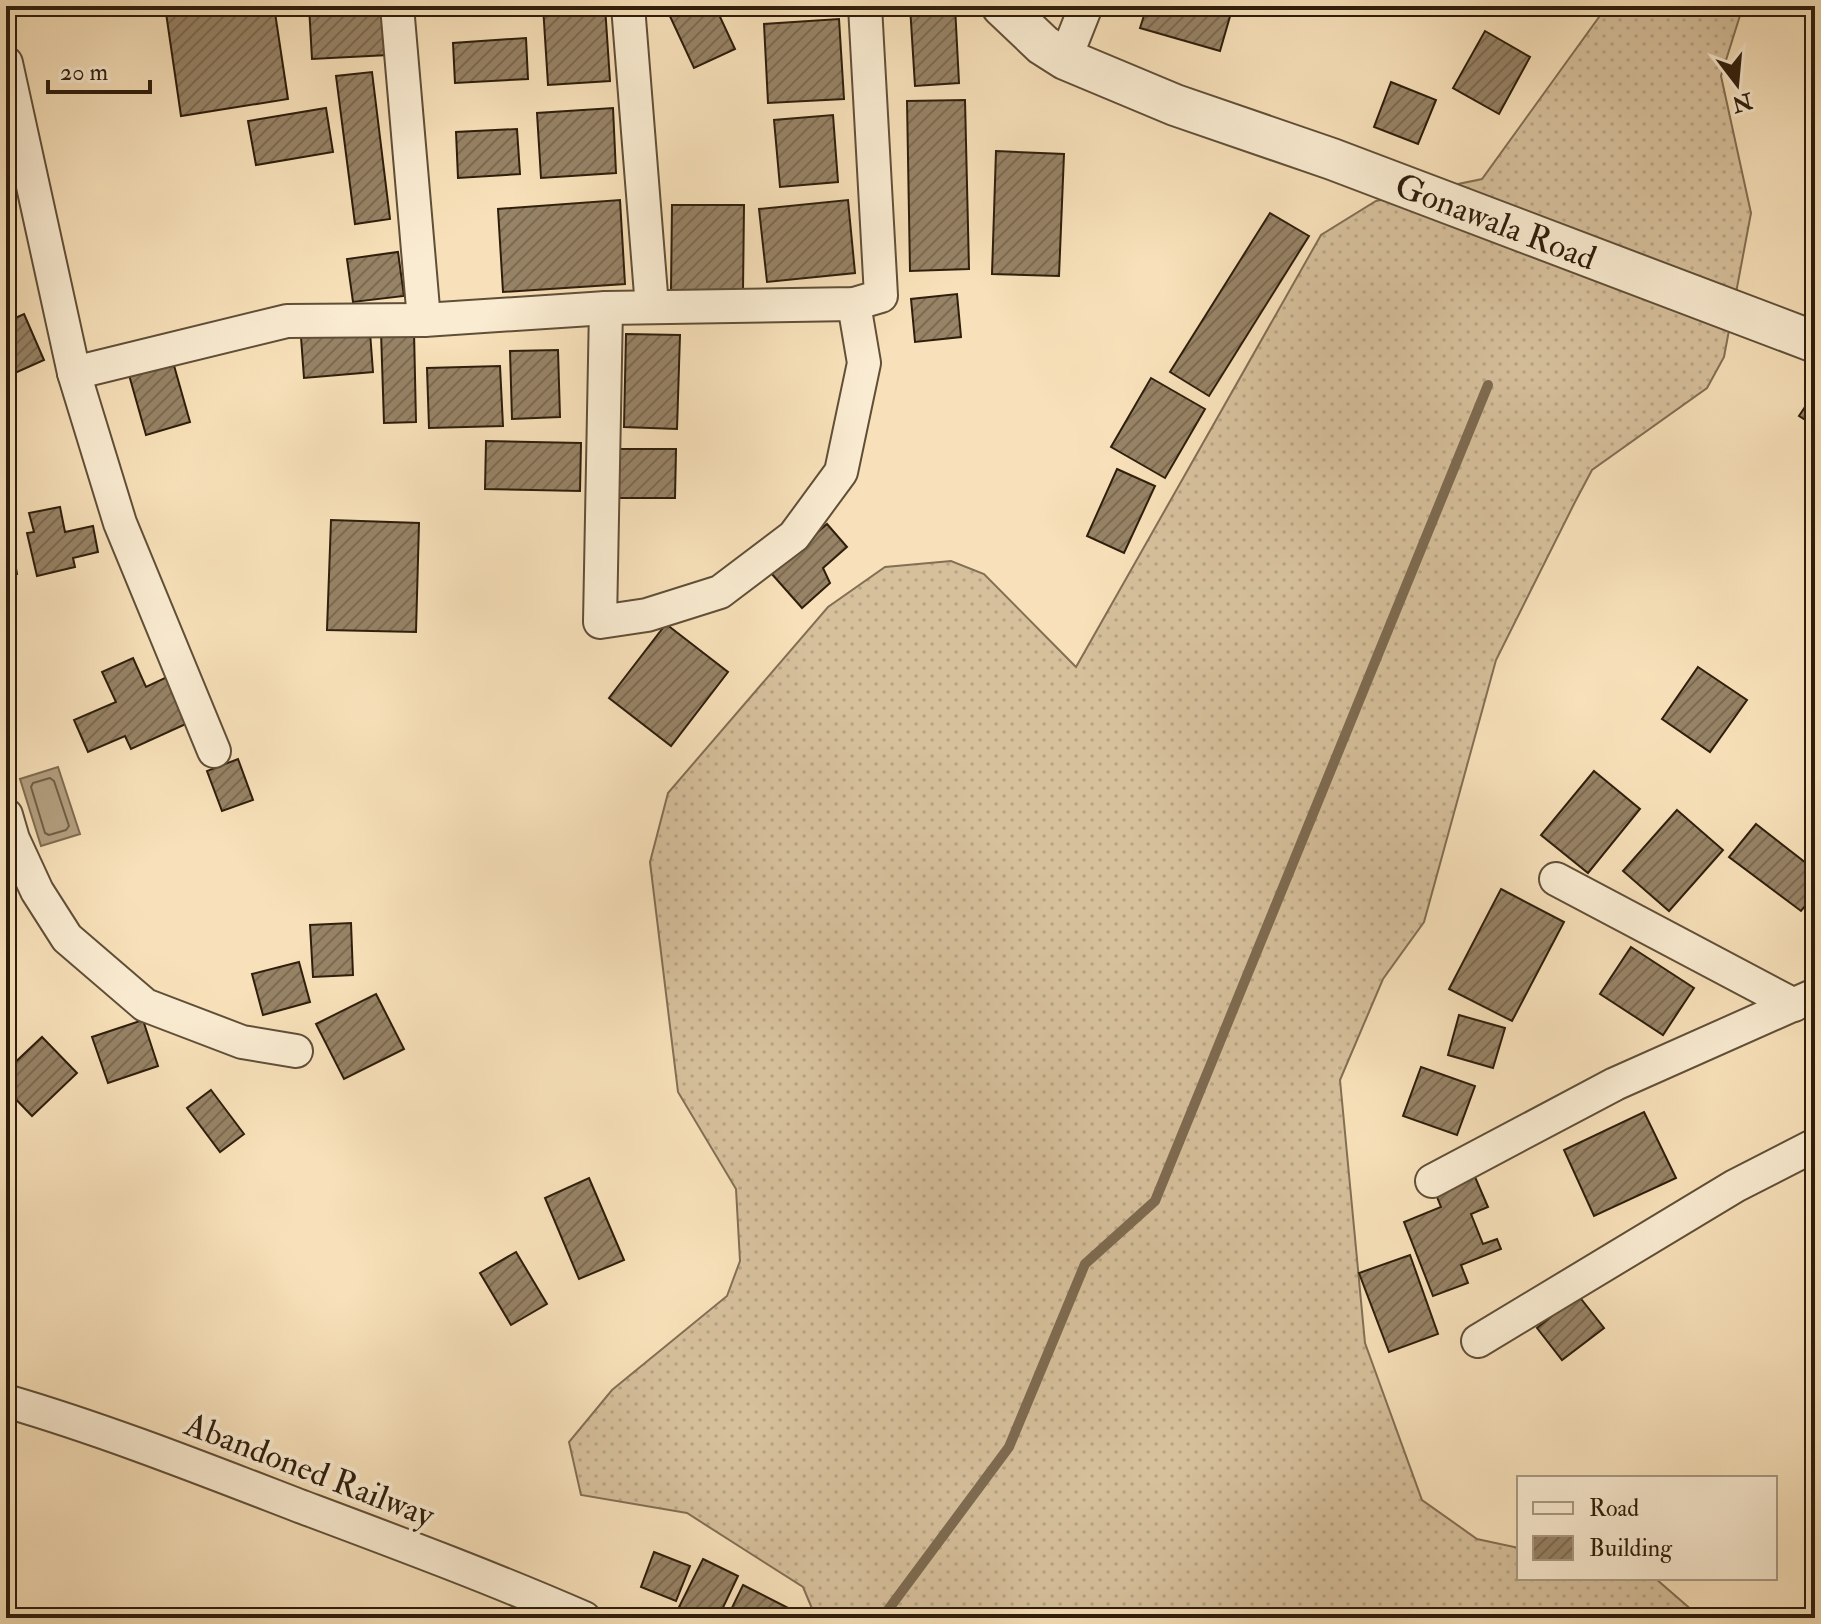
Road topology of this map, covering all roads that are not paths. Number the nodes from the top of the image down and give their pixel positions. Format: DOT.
graph roads {
  1 [pos="397,6"];
  2 [pos="628,6"];
  3 [pos="865,6"];
  4 [pos="1002,6"];
  5 [pos="1086,6"];
  6 [pos="1065,59"];
  7 [pos="6,63"];
  8 [pos="854,304"];
  9 [pos="652,307"];
  10 [pos="606,308"];
  11 [pos="424,320"];
  12 [pos="1815,342"];
  13 [pos="74,373"];
  14 [pos="214,751"];
  15 [pos="6,815"];
  16 [pos="1556,879"];
  17 [pos="1804,1000"];
  18 [pos="296,1051"];
  19 [pos="1815,1145"];
  20 [pos="1432,1181"];
  21 [pos="1478,1341"];
  22 [pos="6,1401"];
  23 [pos="584,1618"];
  1 -- 11 [label="street"];
  2 -- 9 [label="street"];
  3 -- 8 [label="street"];
  4 -- 6 [label="street, Gonawala Road"];
  5 -- 6 [label="street"];
  6 -- 12 [label="street, Gonawala Road"];
  7 -- 13 [label="street"];
  8 -- 9 [label="street"];
  8 -- 10 [label="street"];
  9 -- 10 [label="street"];
  10 -- 11 [label="street"];
  11 -- 13 [label="street"];
  13 -- 14 [label="street"];
  15 -- 18 [label="street"];
  16 -- 17 [label="street"];
  17 -- 20 [label="street"];
  19 -- 21 [label="street"];
  22 -- 23 [label="street, Abandoned Railway"];
}
